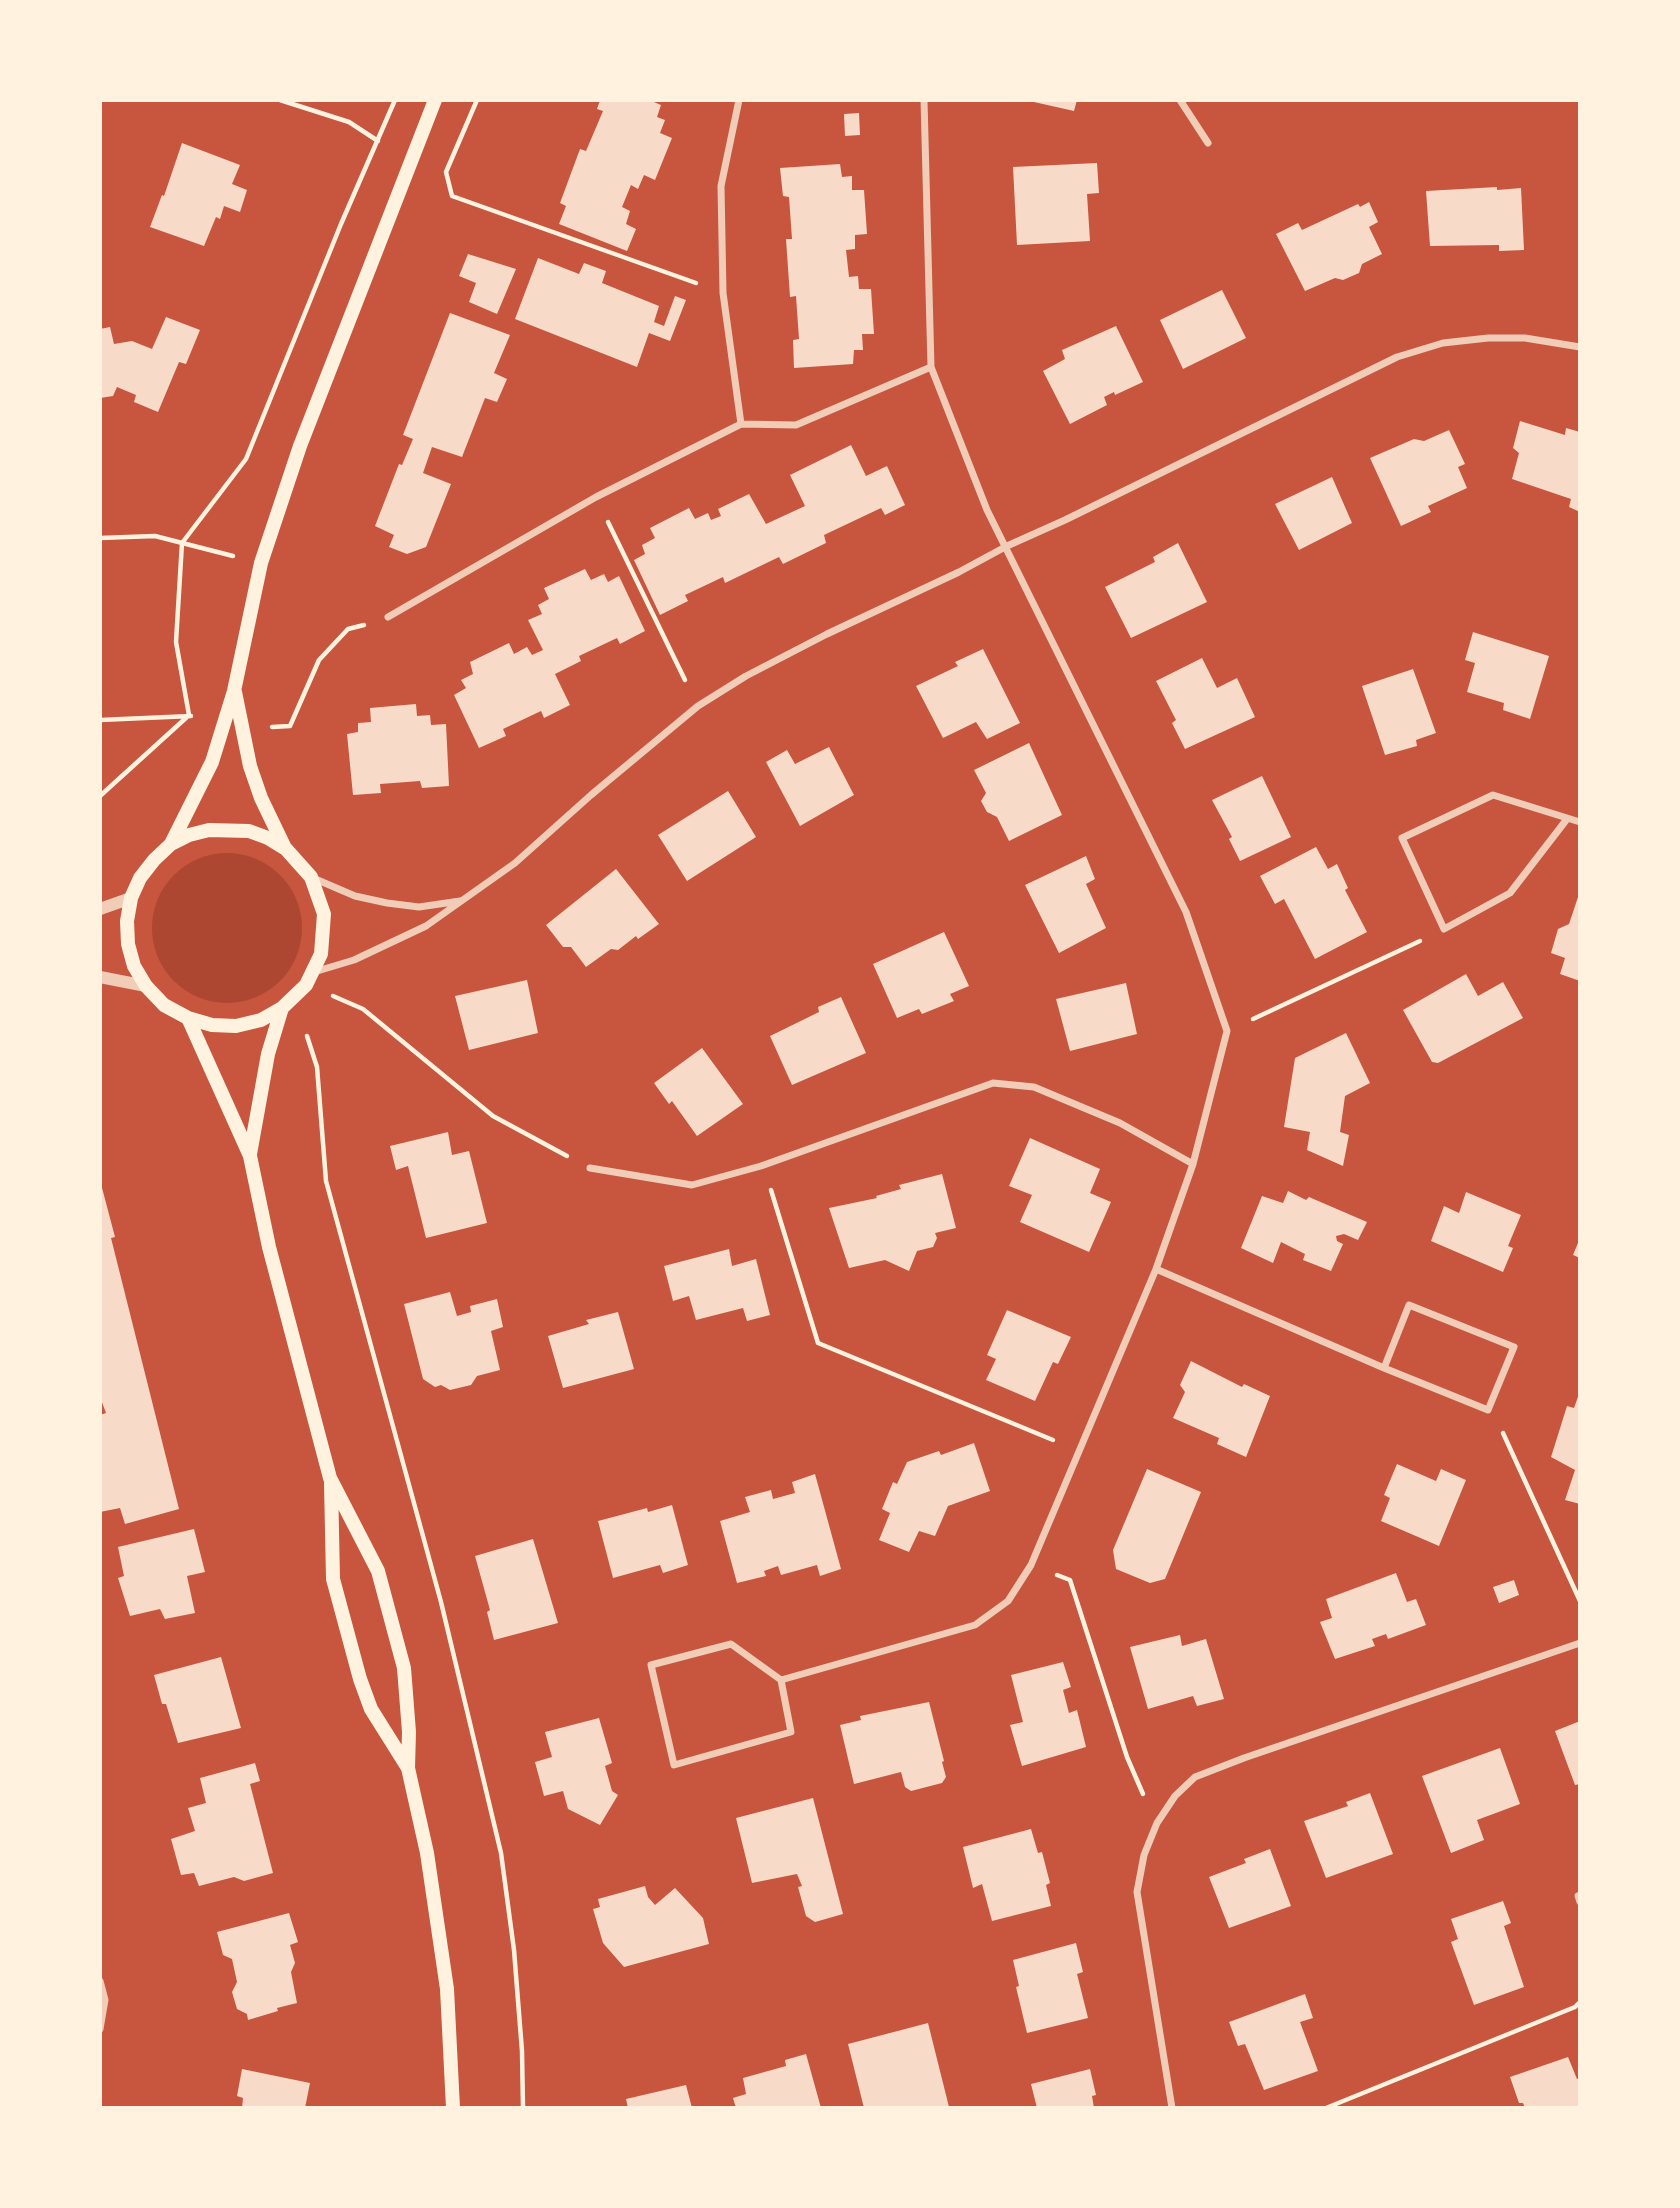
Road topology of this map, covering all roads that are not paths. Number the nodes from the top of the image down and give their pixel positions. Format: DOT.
graph roads {
  1 [pos="435,100"];
  2 [pos="738,100"];
  3 [pos="924,100"];
  4 [pos="1180,100"];
  5 [pos="1208,143"];
  6 [pos="1580,347"];
  7 [pos="931,367"];
  8 [pos="741,424"];
  9 [pos="1007,546"];
  10 [pos="388,617"];
  11 [pos="234,691"];
  12 [pos="1567,819"];
  13 [pos="1580,822"];
  14 [pos="171,844"];
  15 [pos="286,849"];
  16 [pos="311,877"];
  17 [pos="131,898"];
  18 [pos="464,901"];
  19 [pos="100,909"];
  20 [pos="314,972"];
  21 [pos="100,977"];
  22 [pos="146,986"];
  23 [pos="288,1004"];
  24 [pos="188,1018"];
  25 [pos="250,1156"];
  26 [pos="1194,1164"];
  27 [pos="590,1168"];
  28 [pos="1156,1269"];
  29 [pos="1384,1368"];
  30 [pos="330,1478"];
  31 [pos="1580,1643"];
  32 [pos="781,1680"];
  33 [pos="408,1768"];
  34 [pos="1580,1895"];
  35 [pos="1580,1902"];
  36 [pos="100,1981"];
  37 [pos="100,2029"];
  38 [pos="453,2108"];
  39 [pos="1172,2108"];
  1 -- 11 [label="main road"];
  2 -- 8 [label="street"];
  3 -- 7 [label="street"];
  4 -- 5 [label="street"];
  6 -- 9 [label="street"];
  7 -- 8 [label="street"];
  7 -- 9 [label="street"];
  8 -- 10 [label="street"];
  9 -- 18 [label="street"];
  9 -- 26 [label="street"];
  11 -- 14 [label="main road"];
  11 -- 15 [label="main road"];
  12 -- 12 [label="street"];
  12 -- 13 [label="street"];
  14 -- 15 [label="main road"];
  14 -- 17 [label="main road"];
  15 -- 16 [label="main road"];
  16 -- 18 [label="street"];
  16 -- 20 [label="main road"];
  17 -- 19 [label="street"];
  17 -- 22 [label="main road"];
  18 -- 20 [label="street"];
  20 -- 23 [label="main road"];
  21 -- 22 [label="street"];
  22 -- 24 [label="main road"];
  23 -- 24 [label="main road"];
  23 -- 25 [label="main road"];
  24 -- 25 [label="main road"];
  25 -- 30 [label="main road"];
  26 -- 27 [label="street"];
  26 -- 28 [label="street"];
  28 -- 29 [label="street"];
  28 -- 32 [label="street"];
  29 -- 29 [label="street"];
  30 -- 33 [label="main road"];
  30 -- 33 [label="main road"];
  31 -- 39 [label="street"];
  32 -- 32 [label="street"];
  33 -- 38 [label="main road"];
  34 -- 35 [label="street"];
  36 -- 37 [label="street"];
}
